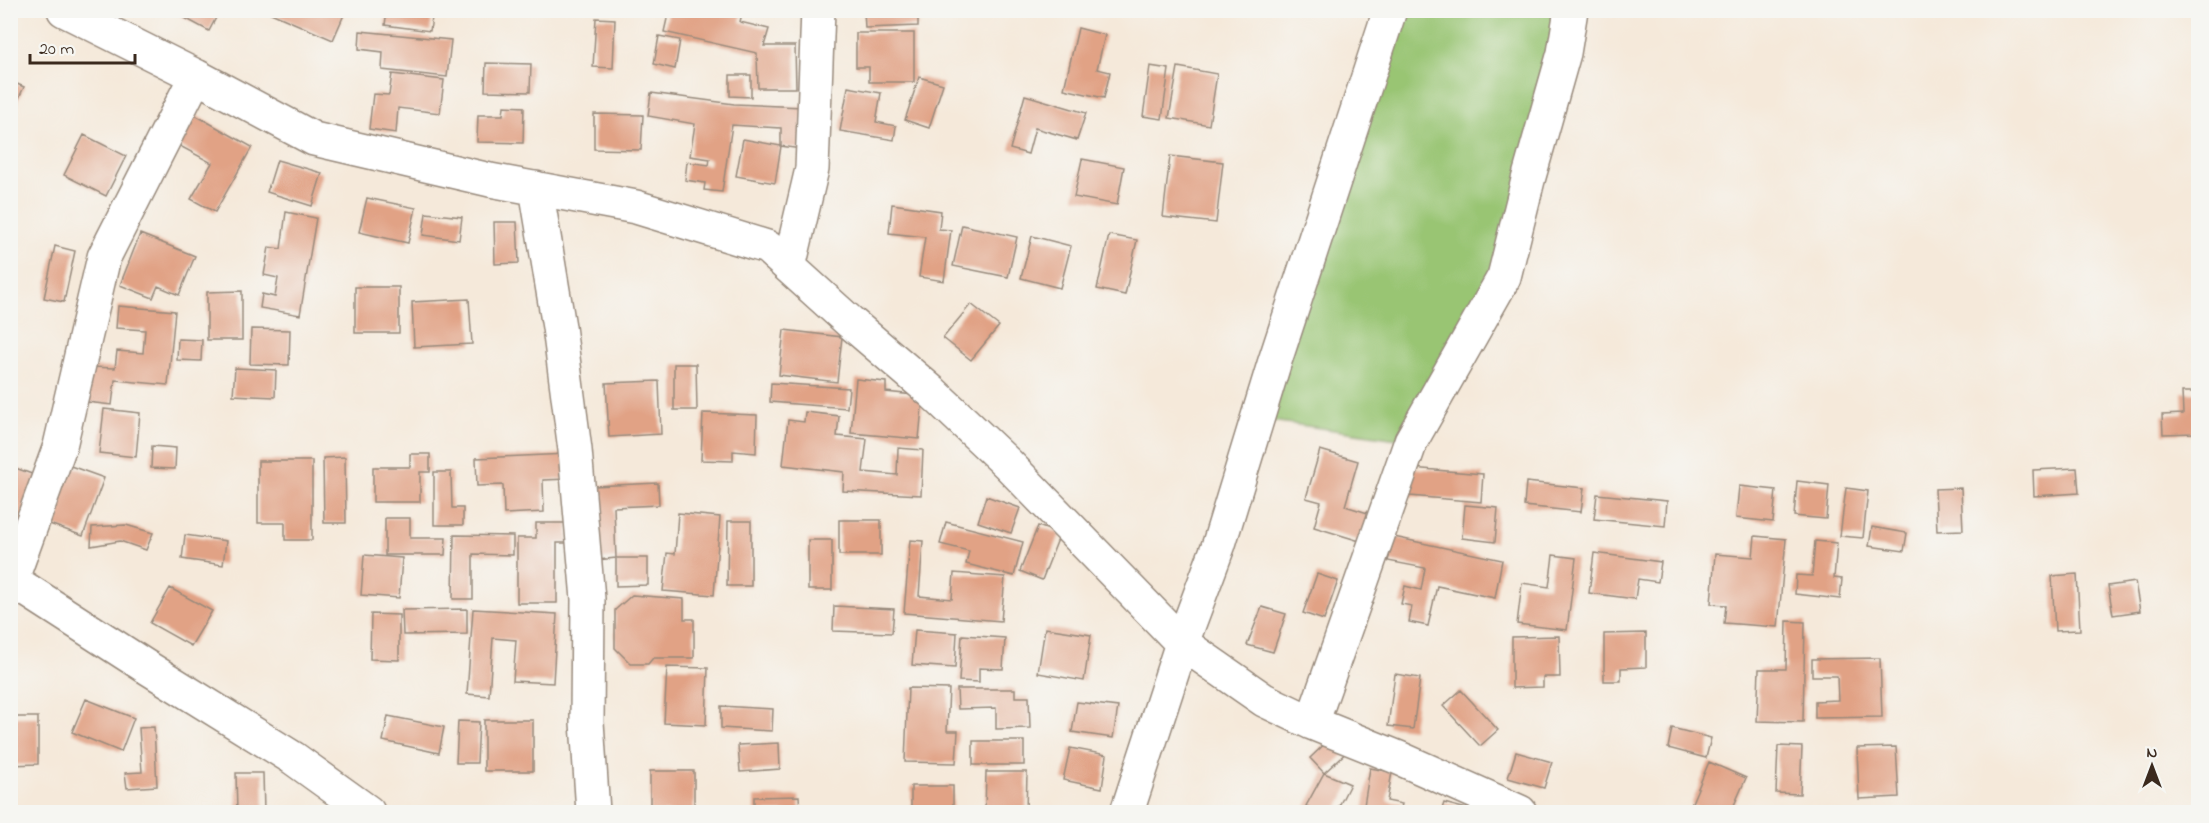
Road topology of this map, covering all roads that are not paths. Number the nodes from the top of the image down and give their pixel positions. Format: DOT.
graph roads {
  1 [pos="64,10"];
  2 [pos="818,10"];
  3 [pos="1390,10"];
  4 [pos="1570,10"];
  5 [pos="196,76"];
  6 [pos="536,188"];
  7 [pos="789,267"];
  8 [pos="11,581"];
  9 [pos="1182,642"];
  10 [pos="1312,723"];
  11 [pos="368,813"];
  12 [pos="593,813"];
  13 [pos="1127,813"];
  14 [pos="1520,813"];
  1 -- 5 [label="street"];
  2 -- 7 [label="street"];
  3 -- 9 [label="street"];
  4 -- 10 [label="street"];
  5 -- 6 [label="street"];
  5 -- 8 [label="street"];
  6 -- 7 [label="street"];
  6 -- 12 [label="street"];
  7 -- 9 [label="street"];
  8 -- 11 [label="street"];
  9 -- 10 [label="street"];
  9 -- 13 [label="street"];
  10 -- 14 [label="street"];
}
